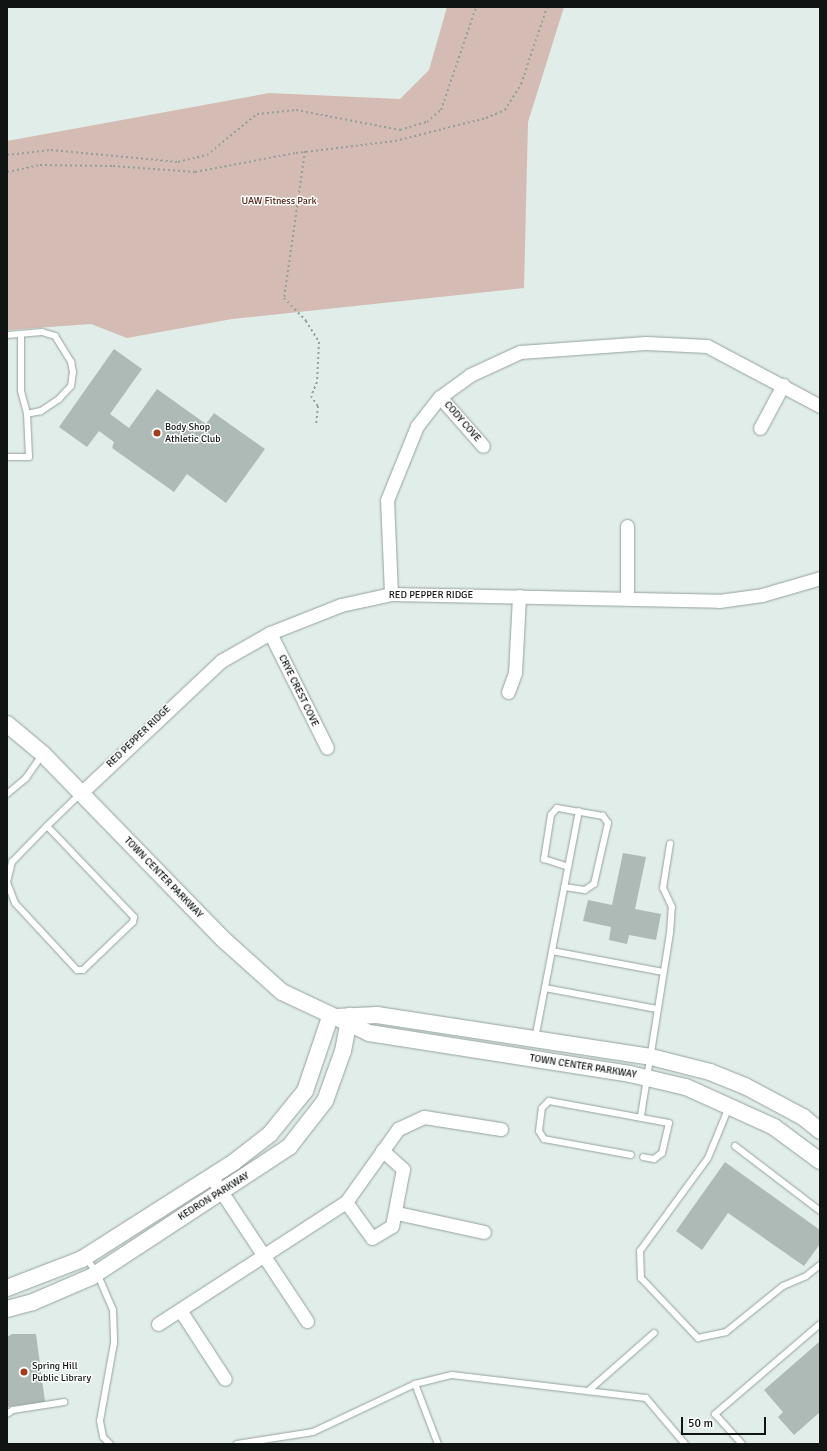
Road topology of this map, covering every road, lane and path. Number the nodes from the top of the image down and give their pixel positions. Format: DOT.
graph roads {
  1 [pos="476,7"];
  2 [pos="547,7"];
  3 [pos="305,152"];
  4 [pos="7,155"];
  5 [pos="7,172"];
  6 [pos="21,334"];
  7 [pos="7,335"];
  8 [pos="783,385"];
  9 [pos="440,397"];
  10 [pos="820,406"];
  11 [pos="27,414"];
  12 [pos="316,424"];
  13 [pos="760,428"];
  14 [pos="483,446"];
  15 [pos="7,457"];
  16 [pos="627,526"];
  17 [pos="820,578"];
  18 [pos="391,594"];
  19 [pos="519,596"];
  20 [pos="627,598"];
  21 [pos="270,633"];
  22 [pos="508,692"];
  23 [pos="7,724"];
  24 [pos="327,748"];
  25 [pos="43,754"];
  26 [pos="81,792"];
  27 [pos="7,794"];
  28 [pos="579,811"];
  29 [pos="47,826"];
  30 [pos="670,844"];
  31 [pos="568,867"];
  32 [pos="564,887"];
  33 [pos="552,951"];
  34 [pos="663,972"];
  35 [pos="545,988"];
  36 [pos="657,1009"];
  37 [pos="330,1017"];
  38 [pos="349,1020"];
  39 [pos="535,1041"];
  40 [pos="651,1057"];
  41 [pos="647,1078"];
  42 [pos="730,1105"];
  43 [pos="641,1116"];
  44 [pos="501,1129"];
  45 [pos="820,1131"];
  46 [pos="735,1146"];
  47 [pos="382,1150"];
  48 [pos="631,1155"];
  49 [pos="643,1157"];
  50 [pos="820,1161"];
  51 [pos="211,1176"];
  52 [pos="221,1194"];
  53 [pos="346,1202"];
  54 [pos="820,1211"];
  55 [pos="397,1213"];
  56 [pos="484,1232"];
  57 [pos="85,1257"];
  58 [pos="264,1258"];
  59 [pos="820,1265"];
  60 [pos="97,1273"];
  61 [pos="7,1288"];
  62 [pos="7,1309"];
  63 [pos="180,1310"];
  64 [pos="307,1321"];
  65 [pos="158,1324"];
  66 [pos="820,1324"];
  67 [pos="654,1333"];
  68 [pos="225,1378"];
  69 [pos="415,1384"];
  70 [pos="588,1391"];
  71 [pos="64,1402"];
  72 [pos="7,1414"];
  73 [pos="110,1444"];
  74 [pos="237,1444"];
  75 [pos="438,1444"];
  76 [pos="685,1444"];
  77 [pos="742,1444"];
  1 -- 4 [label="path"];
  2 -- 3 [label="path"];
  3 -- 5 [label="path"];
  3 -- 12 [label="path"];
  6 -- 7 [label="lane"];
  6 -- 11 [label="lane"];
  6 -- 11 [label="lane"];
  8 -- 9 [label="street"];
  8 -- 10 [label="street"];
  8 -- 13 [label="street"];
  9 -- 14 [label="street, CODY COVE"];
  9 -- 18 [label="street"];
  11 -- 15 [label="lane"];
  16 -- 20 [label="street"];
  17 -- 20 [label="street, RED PEPPER RIDGE"];
  18 -- 19 [label="street, RED PEPPER RIDGE"];
  18 -- 21 [label="street, RED PEPPER RIDGE"];
  19 -- 20 [label="street, RED PEPPER RIDGE"];
  19 -- 22 [label="street"];
  21 -- 24 [label="street, CRYE CREST COVE"];
  21 -- 26 [label="street, RED PEPPER RIDGE"];
  23 -- 25 [label="street, TOWN CENTER PARKWAY"];
  25 -- 26 [label="street, TOWN CENTER PARKWAY"];
  25 -- 27 [label="lane"];
  26 -- 29 [label="lane"];
  26 -- 37 [label="street, TOWN CENTER PARKWAY"];
  28 -- 31 [label="lane"];
  28 -- 31 [label="lane"];
  28 -- 32 [label="lane"];
  29 -- 29 [label="lane"];
  30 -- 34 [label="lane"];
  31 -- 32 [label="lane"];
  32 -- 33 [label="lane"];
  33 -- 34 [label="lane"];
  33 -- 35 [label="lane"];
  34 -- 36 [label="lane"];
  35 -- 36 [label="lane"];
  35 -- 39 [label="lane"];
  36 -- 40 [label="lane"];
  37 -- 38 [label="street, TOWN CENTER PARKWAY"];
  37 -- 51 [label="street, KEDRON PARKWAY"];
  38 -- 39 [label="street, TOWN CENTER PARKWAY"];
  38 -- 41 [label="street, TOWN CENTER PARKWAY"];
  38 -- 52 [label="street, KEDRON PARKWAY"];
  39 -- 40 [label="street, TOWN CENTER PARKWAY"];
  40 -- 41 [label="lane"];
  40 -- 45 [label="street, TOWN CENTER PARKWAY"];
  41 -- 42 [label="street, TOWN CENTER PARKWAY"];
  41 -- 43 [label="lane"];
  42 -- 50 [label="street, TOWN CENTER PARKWAY"];
  42 -- 59 [label="lane"];
  43 -- 48 [label="lane"];
  43 -- 49 [label="lane"];
  44 -- 47 [label="street"];
  46 -- 54 [label="lane"];
  47 -- 53 [label="street"];
  47 -- 55 [label="street"];
  51 -- 52 [label="street"];
  51 -- 57 [label="street, KEDRON PARKWAY"];
  52 -- 58 [label="street"];
  52 -- 60 [label="street, KEDRON PARKWAY"];
  53 -- 55 [label="street"];
  53 -- 58 [label="street"];
  55 -- 56 [label="street"];
  57 -- 60 [label="lane"];
  57 -- 61 [label="street, KEDRON PARKWAY"];
  58 -- 63 [label="street"];
  58 -- 64 [label="street"];
  60 -- 62 [label="street, KEDRON PARKWAY"];
  60 -- 73 [label="lane"];
  63 -- 65 [label="street"];
  63 -- 68 [label="street"];
  66 -- 77 [label="lane"];
  67 -- 70 [label="lane"];
  69 -- 70 [label="lane"];
  69 -- 74 [label="lane"];
  69 -- 75 [label="lane"];
  70 -- 76 [label="lane"];
  71 -- 72 [label="lane"];
}
